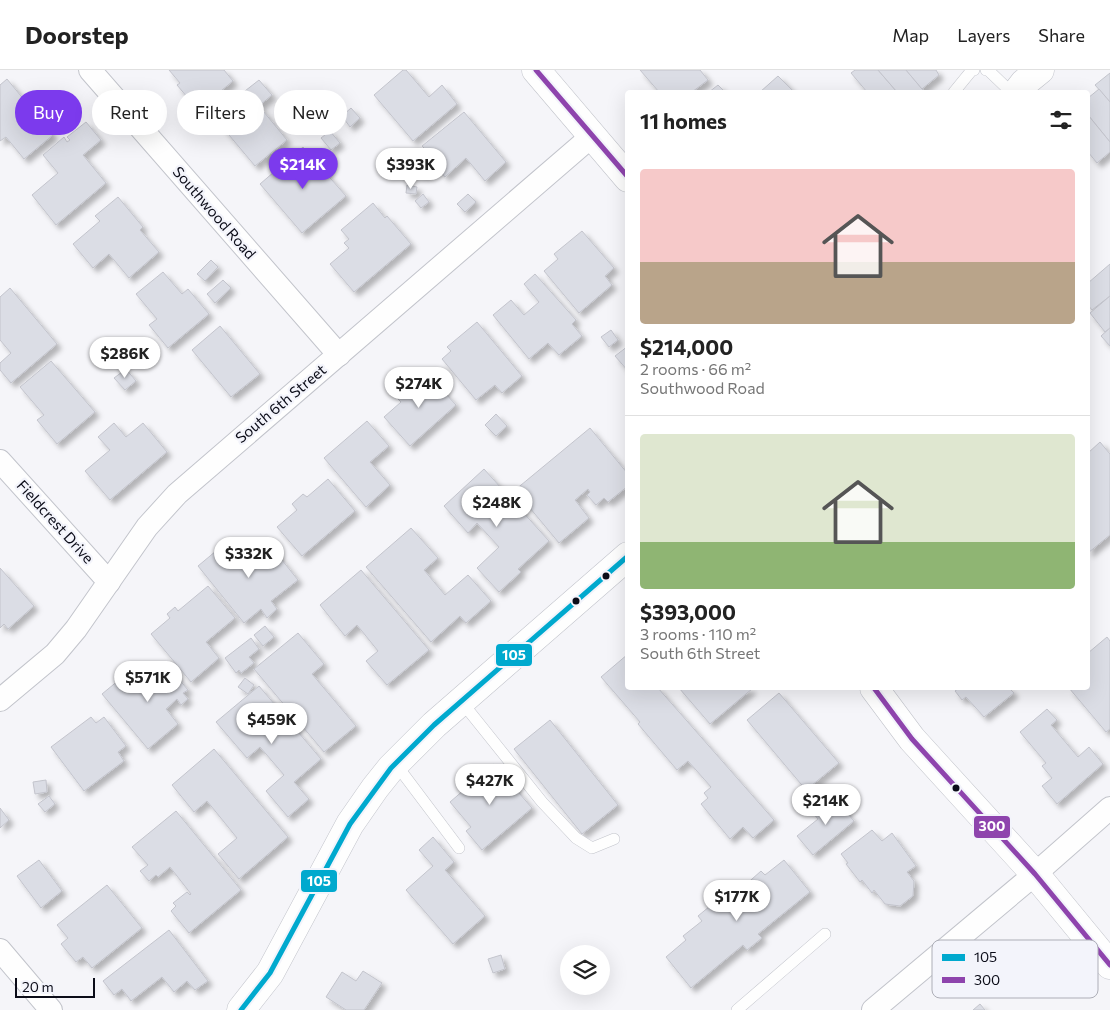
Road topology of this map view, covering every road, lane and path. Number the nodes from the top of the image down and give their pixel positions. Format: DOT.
graph roads {
  1 [pos="90,70"];
  2 [pos="536,70"];
  3 [pos="974,70"];
  4 [pos="986,70"];
  5 [pos="1040,70"];
  6 [pos="956,90"];
  7 [pos="1009,90"];
  8 [pos="1019,90"];
  9 [pos="592,136"];
  10 [pos="625,174"];
  11 [pos="339,355"];
  12 [pos="0,461"];
  13 [pos="625,559"];
  14 [pos="109,582"];
  15 [pos="875,690"];
  16 [pos="0,700"];
  17 [pos="461,701"];
  18 [pos="395,764"];
  19 [pos="1110,808"];
  20 [pos="614,839"];
  21 [pos="459,848"];
  22 [pos="1035,874"];
  23 [pos="825,934"];
  24 [pos="956,940"];
  25 [pos="1089,940"];
  26 [pos="0,950"];
  27 [pos="1098,950"];
  28 [pos="932,960"];
  29 [pos="1110,965"];
  30 [pos="51,1010"];
  31 [pos="241,1010"];
  32 [pos="737,1010"];
  33 [pos="872,1010"];
  1 -- 11 [label="street, Southwood Road"];
  2 -- 9 [label="street"];
  3 -- 6 [label="lane"];
  4 -- 7 [label="lane"];
  5 -- 8 [label="street"];
  9 -- 10 [label="street"];
  9 -- 11 [label="street, South 6th Street"];
  11 -- 14 [label="street, South 6th Street"];
  12 -- 14 [label="street, Fieldcrest Drive"];
  13 -- 17 [label="street"];
  14 -- 16 [label="street, South 6th Street"];
  15 -- 22 [label="street"];
  17 -- 18 [label="street"];
  17 -- 20 [label="lane"];
  18 -- 21 [label="lane"];
  18 -- 31 [label="street"];
  19 -- 22 [label="street"];
  22 -- 24 [label="street"];
  22 -- 25 [label="street"];
  23 -- 32 [label="lane"];
  26 -- 30 [label="street"];
  27 -- 29 [label="street"];
  28 -- 33 [label="street"];
}
